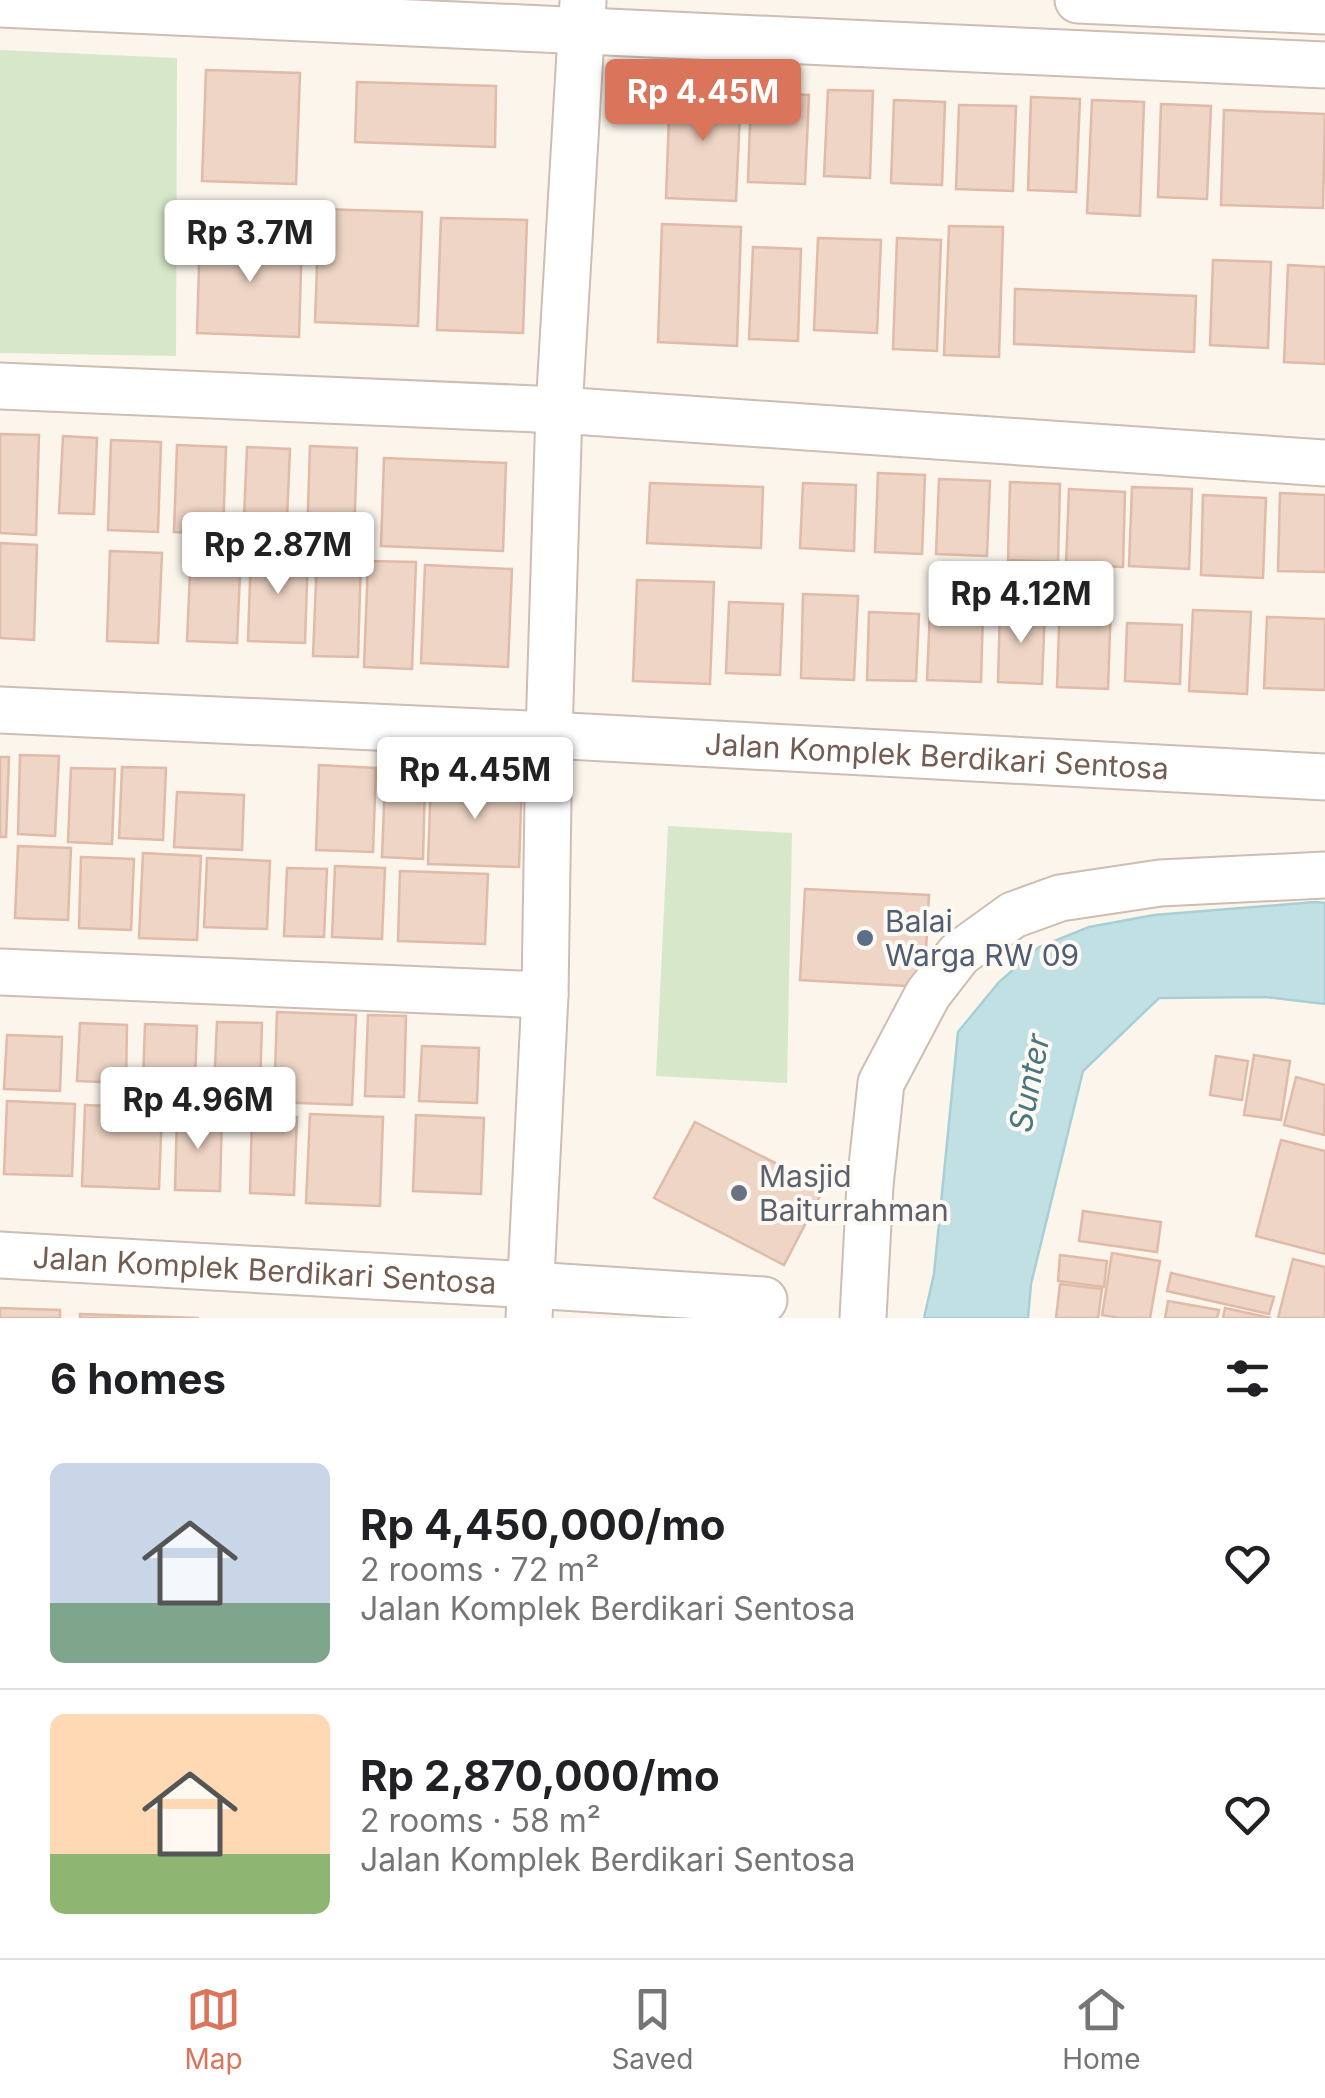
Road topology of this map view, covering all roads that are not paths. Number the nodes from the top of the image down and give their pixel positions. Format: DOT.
graph roads {
  1 [pos="1078,0"];
  2 [pos="22,3"];
  3 [pos="1325,11"];
  4 [pos="582,16"];
  5 [pos="1325,65"];
  6 [pos="0,386"];
  7 [pos="559,410"];
  8 [pos="1325,463"];
  9 [pos="0,710"];
  10 [pos="549,735"];
  11 [pos="1325,777"];
  12 [pos="1325,875"];
  13 [pos="0,972"];
  14 [pos="545,995"];
  15 [pos="0,1255"];
  16 [pos="764,1300"];
  17 [pos="530,1301"];
  18 [pos="863,1318"];
  1 -- 3 [label="street"];
  2 -- 4 [label="street"];
  4 -- 5 [label="street"];
  4 -- 7 [label="street, Jalan Komplek Berdikari Sentosa"];
  6 -- 7 [label="street"];
  7 -- 8 [label="street"];
  7 -- 10 [label="street, Jalan Komplek Berdikari Sentosa"];
  9 -- 10 [label="street, Jalan Komplek Berdikari Sentosa"];
  10 -- 11 [label="street, Jalan Komplek Berdikari Sentosa"];
  10 -- 14 [label="street, Jalan Komplek Berdikari Sentosa"];
  12 -- 18 [label="street"];
  13 -- 14 [label="street"];
  14 -- 17 [label="street, Jalan Komplek Berdikari Sentosa"];
  15 -- 17 [label="street, Jalan Komplek Berdikari Sentosa"];
  16 -- 17 [label="street, Jalan Komplek Berdikari Sentosa"];
}
